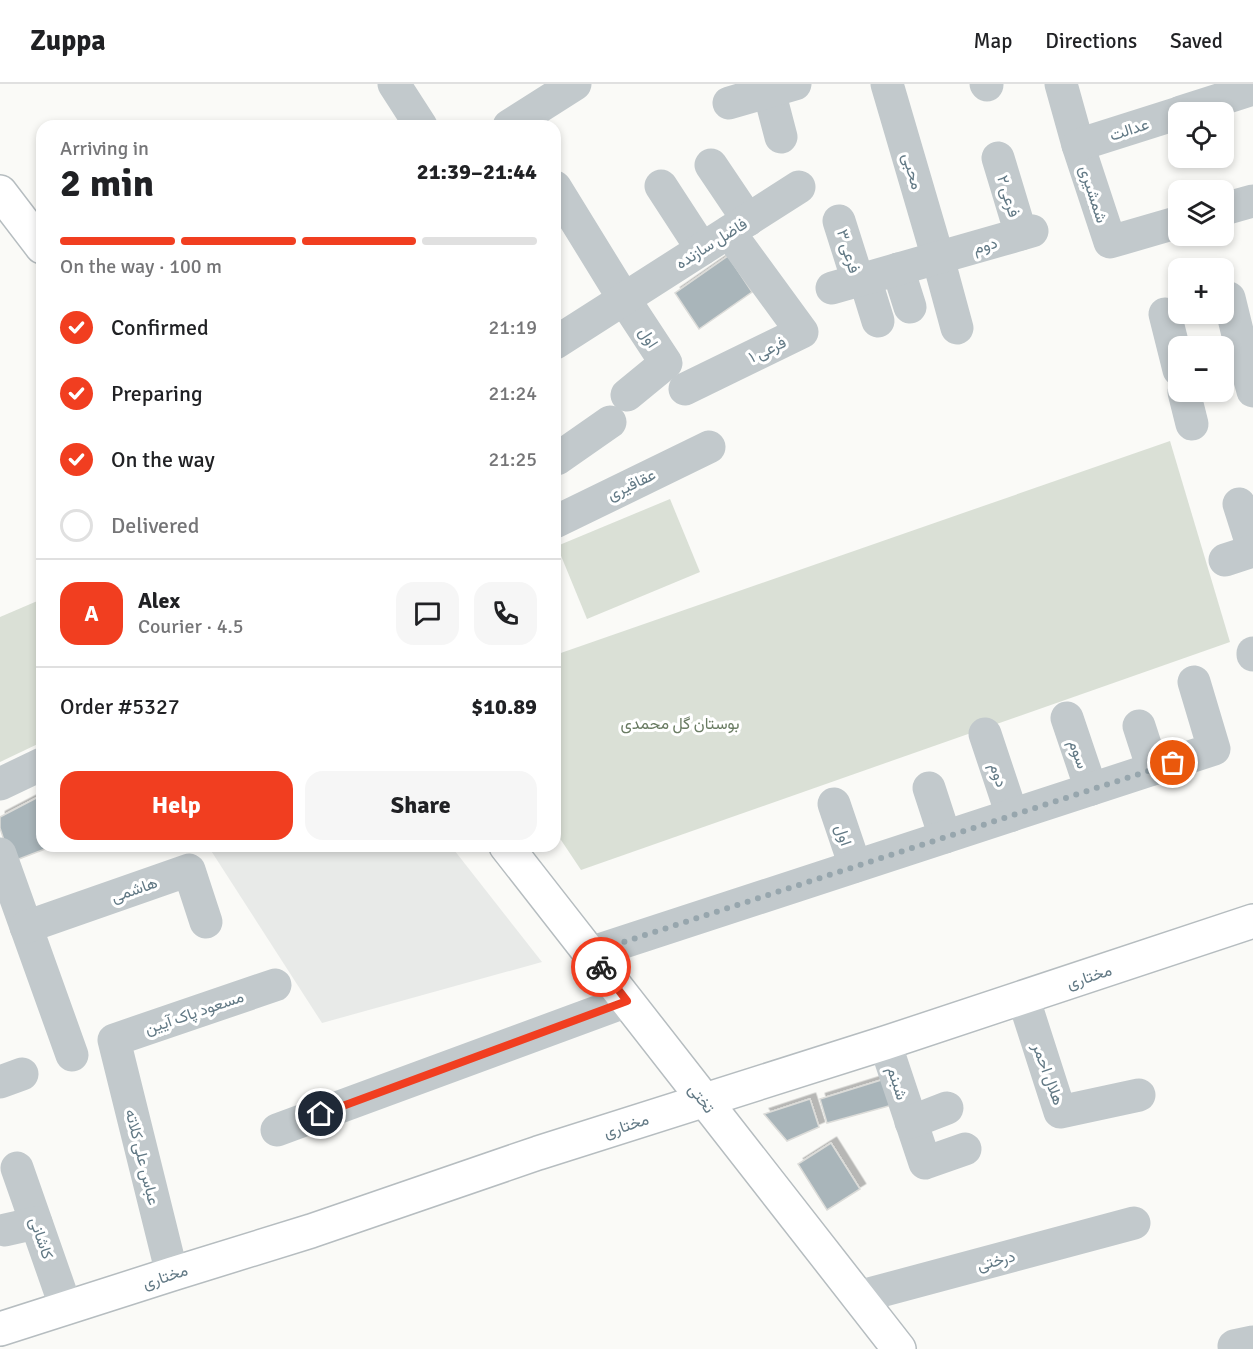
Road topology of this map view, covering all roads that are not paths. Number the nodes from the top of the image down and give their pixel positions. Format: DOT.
graph roads {
  1 [pos="394,84"];
  2 [pos="575,84"];
  3 [pos="887,84"];
  4 [pos="1061,84"];
  5 [pos="782,88"];
  6 [pos="1253,89"];
  7 [pos="1211,93"];
  8 [pos="1197,102"];
  9 [pos="729,103"];
  10 [pos="1168,117"];
  11 [pos="417,120"];
  12 [pos="521,120"];
  13 [pos="781,137"];
  14 [pos="1078,146"];
  15 [pos="998,158"];
  16 [pos="711,165"];
  17 [pos="661,186"];
  18 [pos="799,188"];
  19 [pos="0,192"];
  20 [pos="561,197"];
  21 [pos="1253,201"];
  22 [pos="1234,206"];
  23 [pos="839,221"];
  24 [pos="1168,225"];
  25 [pos="1027,233"];
  26 [pos="726,234"];
  27 [pos="36,240"];
  28 [pos="938,258"];
  29 [pos="898,269"];
  30 [pos="852,282"];
  31 [pos="624,299"];
  32 [pos="910,308"];
  33 [pos="1165,314"];
  34 [pos="878,321"];
  35 [pos="1234,323"];
  36 [pos="957,328"];
  37 [pos="1171,336"];
  38 [pos="561,338"];
  39 [pos="1240,352"];
  40 [pos="685,389"];
  41 [pos="1253,391"];
  42 [pos="1186,402"];
  43 [pos="1192,424"];
  44 [pos="708,447"];
  45 [pos="561,458"];
  46 [pos="1239,504"];
  47 [pos="561,519"];
  48 [pos="1244,553"];
  49 [pos="1194,682"];
  50 [pos="1067,718"];
  51 [pos="1139,726"];
  52 [pos="985,734"];
  53 [pos="36,768"];
  54 [pos="1153,769"];
  55 [pos="0,784"];
  56 [pos="929,788"];
  57 [pos="1091,789"];
  58 [pos="834,804"];
  59 [pos="1012,815"];
  60 [pos="945,837"];
  61 [pos="511,852"];
  62 [pos="0,854"];
  63 [pos="855,866"];
  64 [pos="1253,921"];
  65 [pos="206,922"];
  66 [pos="26,927"];
  67 [pos="590,953"];
  68 [pos="275,985"];
  69 [pos="1023,997"];
  70 [pos="627,1001"];
  71 [pos="114,1040"];
  72 [pos="885,1044"];
  73 [pos="72,1055"];
  74 [pos="1139,1095"];
  75 [pos="711,1099"];
  76 [pos="947,1108"];
  77 [pos="911,1122"];
  78 [pos="277,1130"];
  79 [pos="965,1149"];
  80 [pos="17,1168"];
  81 [pos="1134,1223"];
  82 [pos="172,1274"];
  83 [pos="858,1297"];
  84 [pos="66,1308"];
  85 [pos="0,1329"];
  86 [pos="899,1349"];
  1 -- 11 [label="street"];
  2 -- 12 [label="street"];
  3 -- 28 [label="street, محبی"];
  4 -- 14 [label="street"];
  5 -- 9 [label="street"];
  5 -- 13 [label="street"];
  6 -- 7 [label="street, عدالت"];
  7 -- 8 [label="street, عدالت"];
  10 -- 14 [label="street, عدالت"];
  14 -- 24 [label="street, شمشیری"];
  15 -- 25 [label="street, فرعی ۲"];
  16 -- 26 [label="street"];
  17 -- 26 [label="street"];
  18 -- 26 [label="street, فاضل سازنده"];
  19 -- 27 [label="main road"];
  20 -- 31 [label="street"];
  21 -- 22 [label="street"];
  23 -- 30 [label="street, فرعی ۳"];
  25 -- 28 [label="street, دوم"];
  26 -- 31 [label="street, فاضل سازنده"];
  26 -- 40 [label="street, فرعی ۱"];
  28 -- 29 [label="street"];
  28 -- 36 [label="street"];
  29 -- 30 [label="street"];
  29 -- 32 [label="street"];
  30 -- 34 [label="street"];
  31 -- 38 [label="street, فاضل سازنده"];
  31 -- 45 [label="street, اول"];
  33 -- 37 [label="street"];
  35 -- 39 [label="street"];
  39 -- 41 [label="street"];
  42 -- 43 [label="street"];
  44 -- 47 [label="street, عقاقیری"];
  46 -- 48 [label="street"];
  49 -- 54 [label="street"];
  50 -- 57 [label="street, سوم"];
  51 -- 54 [label="street"];
  52 -- 59 [label="street, دوم"];
  53 -- 55 [label="street"];
  54 -- 57 [label="street"];
  56 -- 60 [label="street"];
  57 -- 59 [label="street"];
  58 -- 63 [label="street, اول"];
  59 -- 60 [label="street"];
  60 -- 63 [label="street"];
  61 -- 67 [label="main road, تختی"];
  62 -- 66 [label="street"];
  63 -- 67 [label="street"];
  64 -- 69 [label="main road, مختاری"];
  65 -- 66 [label="street, هاشمی"];
  66 -- 73 [label="street"];
  67 -- 70 [label="main road, تختی"];
  68 -- 71 [label="street, مسعود پاک آیین"];
  69 -- 72 [label="main road, مختاری"];
  69 -- 74 [label="street, هلال احمر"];
  70 -- 75 [label="main road, تختی"];
  70 -- 78 [label="street"];
  71 -- 82 [label="street, عباس علی کلاته"];
  72 -- 75 [label="main road, مختاری"];
  72 -- 77 [label="street, شبنم"];
  75 -- 82 [label="main road, مختاری"];
  75 -- 83 [label="main road, تختی"];
  76 -- 77 [label="street, شبنم"];
  77 -- 79 [label="street, شبنم"];
  80 -- 84 [label="street, کاشانی"];
  81 -- 83 [label="street, درختی"];
  82 -- 84 [label="main road, مختاری"];
  83 -- 86 [label="main road, تختی"];
  84 -- 85 [label="main road, مختاری"];
}
